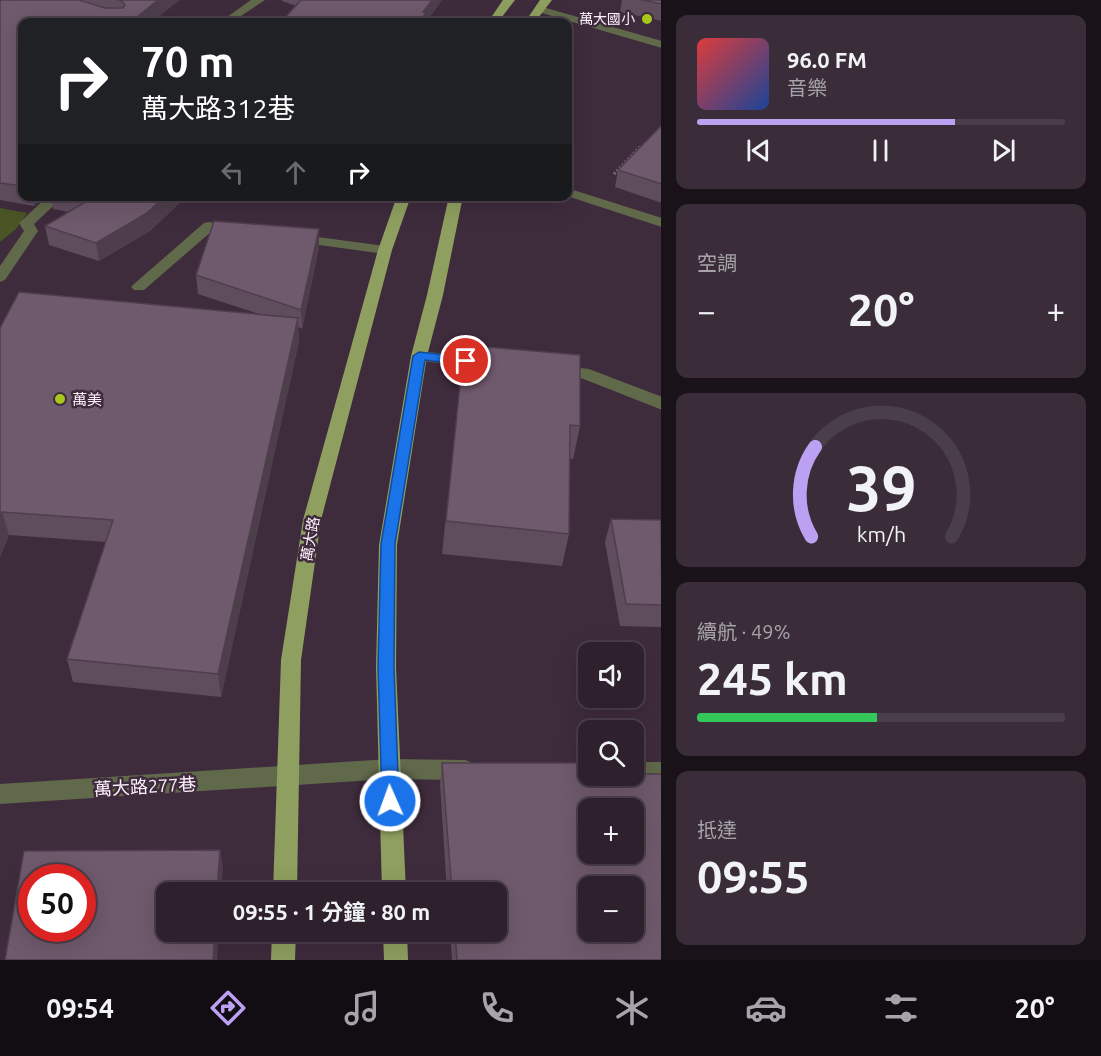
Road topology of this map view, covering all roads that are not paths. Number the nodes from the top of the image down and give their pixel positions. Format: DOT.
graph roads {
  1 [pos="259,0"];
  2 [pos="509,0"];
  3 [pos="543,4"];
  4 [pos="231,18"];
  5 [pos="496,18"];
  6 [pos="533,18"];
  7 [pos="661,45"];
  8 [pos="572,194"];
  9 [pos="51,201"];
  10 [pos="402,201"];
  11 [pos="455,201"];
  12 [pos="661,223"];
  13 [pos="244,231"];
  14 [pos="279,236"];
  15 [pos="385,250"];
  16 [pos="0,277"];
  17 [pos="139,287"];
  18 [pos="419,356"];
  19 [pos="501,364"];
  20 [pos="536,368"];
  21 [pos="661,404"];
  22 [pos="389,769"];
  23 [pos="481,770"];
  24 [pos="644,772"];
  25 [pos="661,772"];
  26 [pos="290,776"];
  27 [pos="0,794"];
  28 [pos="285,882"];
  29 [pos="394,882"];
  30 [pos="284,942"];
  31 [pos="395,942"];
  32 [pos="283,960"];
  33 [pos="396,960"];
  1 -- 4 [label="street"];
  2 -- 5 [label="main road"];
  3 -- 6 [label="main road"];
  3 -- 7 [label="street"];
  8 -- 12 [label="street"];
  9 -- 16 [label="street"];
  10 -- 15 [label="main road, 萬大路"];
  11 -- 18 [label="main road"];
  13 -- 17 [label="street"];
  14 -- 15 [label="street"];
  15 -- 26 [label="main road, 萬大路"];
  18 -- 19 [label="street"];
  18 -- 22 [label="main road"];
  20 -- 21 [label="street"];
  22 -- 23 [label="street, 萬大路277巷"];
  22 -- 26 [label="street, 萬大路277巷"];
  22 -- 29 [label="main road"];
  24 -- 25 [label="street"];
  26 -- 27 [label="street, 萬大路277巷"];
  26 -- 28 [label="main road, 萬大路"];
  30 -- 32 [label="main road"];
  31 -- 33 [label="main road"];
}
